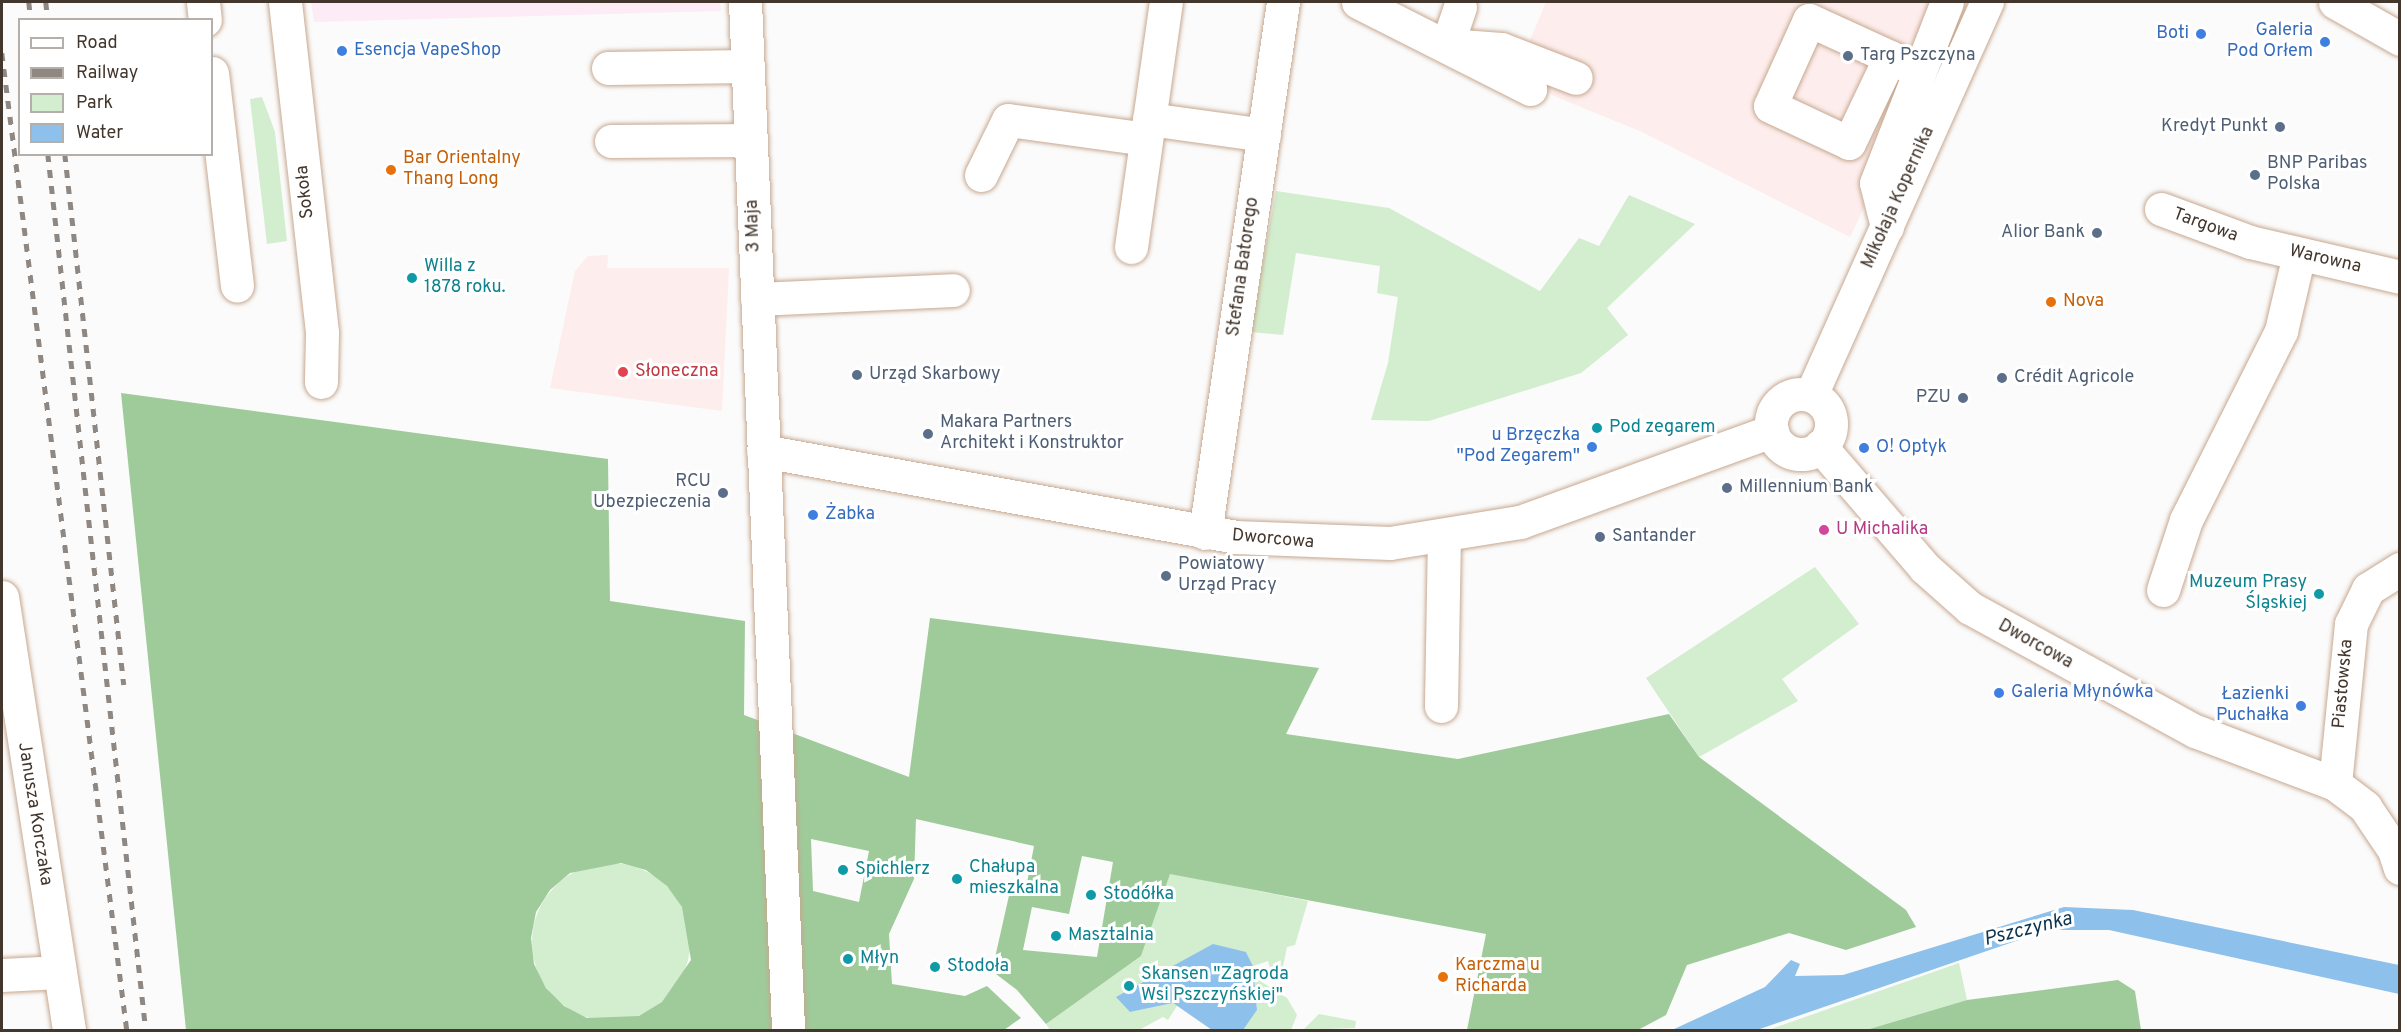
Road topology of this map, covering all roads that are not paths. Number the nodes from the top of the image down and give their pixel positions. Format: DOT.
graph roads {
  1 [pos="203,2"];
  2 [pos="285,2"];
  3 [pos="745,2"];
  4 [pos="1166,2"];
  5 [pos="1283,2"];
  6 [pos="1358,2"];
  7 [pos="1947,2"];
  8 [pos="1987,2"];
  9 [pos="2334,2"];
  10 [pos="1460,7"];
  11 [pos="205,18"];
  12 [pos="2400,39"];
  13 [pos="1447,45"];
  14 [pos="748,66"];
  15 [pos="608,68"];
  16 [pos="1576,78"];
  17 [pos="213,82"];
  18 [pos="1530,89"];
  19 [pos="1148,129"];
  20 [pos="1264,135"];
  21 [pos="751,140"];
  22 [pos="611,141"];
  23 [pos="981,175"];
  24 [pos="2161,209"];
  25 [pos="1887,227"];
  26 [pos="2250,242"];
  27 [pos="1131,247"];
  28 [pos="2299,254"];
  29 [pos="2400,277"];
  30 [pos="237,286"];
  31 [pos="954,290"];
  32 [pos="757,299"];
  33 [pos="321,382"];
  34 [pos="1811,395"];
  35 [pos="1772,431"];
  36 [pos="1820,446"];
  37 [pos="763,451"];
  38 [pos="1205,533"];
  39 [pos="1444,538"];
  40 [pos="2400,569"];
  41 [pos="2163,590"];
  42 [pos="2,597"];
  43 [pos="1440,706"];
  44 [pos="2335,784"];
  45 [pos="2400,868"];
  46 [pos="59,972"];
  47 [pos="2,975"];
  48 [pos="69,1030"];
  49 [pos="788,1030"];
  1 -- 11 [label="street"];
  2 -- 33 [label="street, Sokoła"];
  3 -- 14 [label="street, 3 Maja"];
  4 -- 19 [label="street"];
  5 -- 20 [label="street, Stefana Batorego"];
  6 -- 13 [label="street"];
  7 -- 25 [label="street"];
  8 -- 25 [label="street, Mikołaja Kopernika"];
  9 -- 12 [label="street"];
  10 -- 13 [label="street"];
  13 -- 16 [label="street"];
  13 -- 18 [label="street"];
  14 -- 15 [label="street"];
  14 -- 21 [label="street, 3 Maja"];
  17 -- 30 [label="street"];
  19 -- 20 [label="street"];
  19 -- 23 [label="street"];
  19 -- 27 [label="street"];
  20 -- 38 [label="street, Stefana Batorego"];
  21 -- 22 [label="street"];
  21 -- 32 [label="street, 3 Maja"];
  24 -- 26 [label="street, Targowa"];
  25 -- 34 [label="street, Mikołaja Kopernika"];
  26 -- 28 [label="street, Warowna"];
  28 -- 29 [label="street, Warowna"];
  28 -- 41 [label="street"];
  31 -- 32 [label="street"];
  32 -- 37 [label="street, 3 Maja"];
  34 -- 35 [label="street"];
  34 -- 36 [label="street"];
  35 -- 36 [label="street"];
  35 -- 39 [label="street, Dworcowa"];
  36 -- 44 [label="street, Dworcowa"];
  37 -- 38 [label="street, Dworcowa"];
  37 -- 49 [label="street, 3 Maja"];
  38 -- 39 [label="street, Dworcowa"];
  39 -- 43 [label="street"];
  40 -- 44 [label="street, Piastowska"];
  42 -- 46 [label="street, Janusza Korczaka"];
  44 -- 45 [label="street, Dworcowa"];
  46 -- 47 [label="street"];
  46 -- 48 [label="street, Janusza Korczaka"];
}
